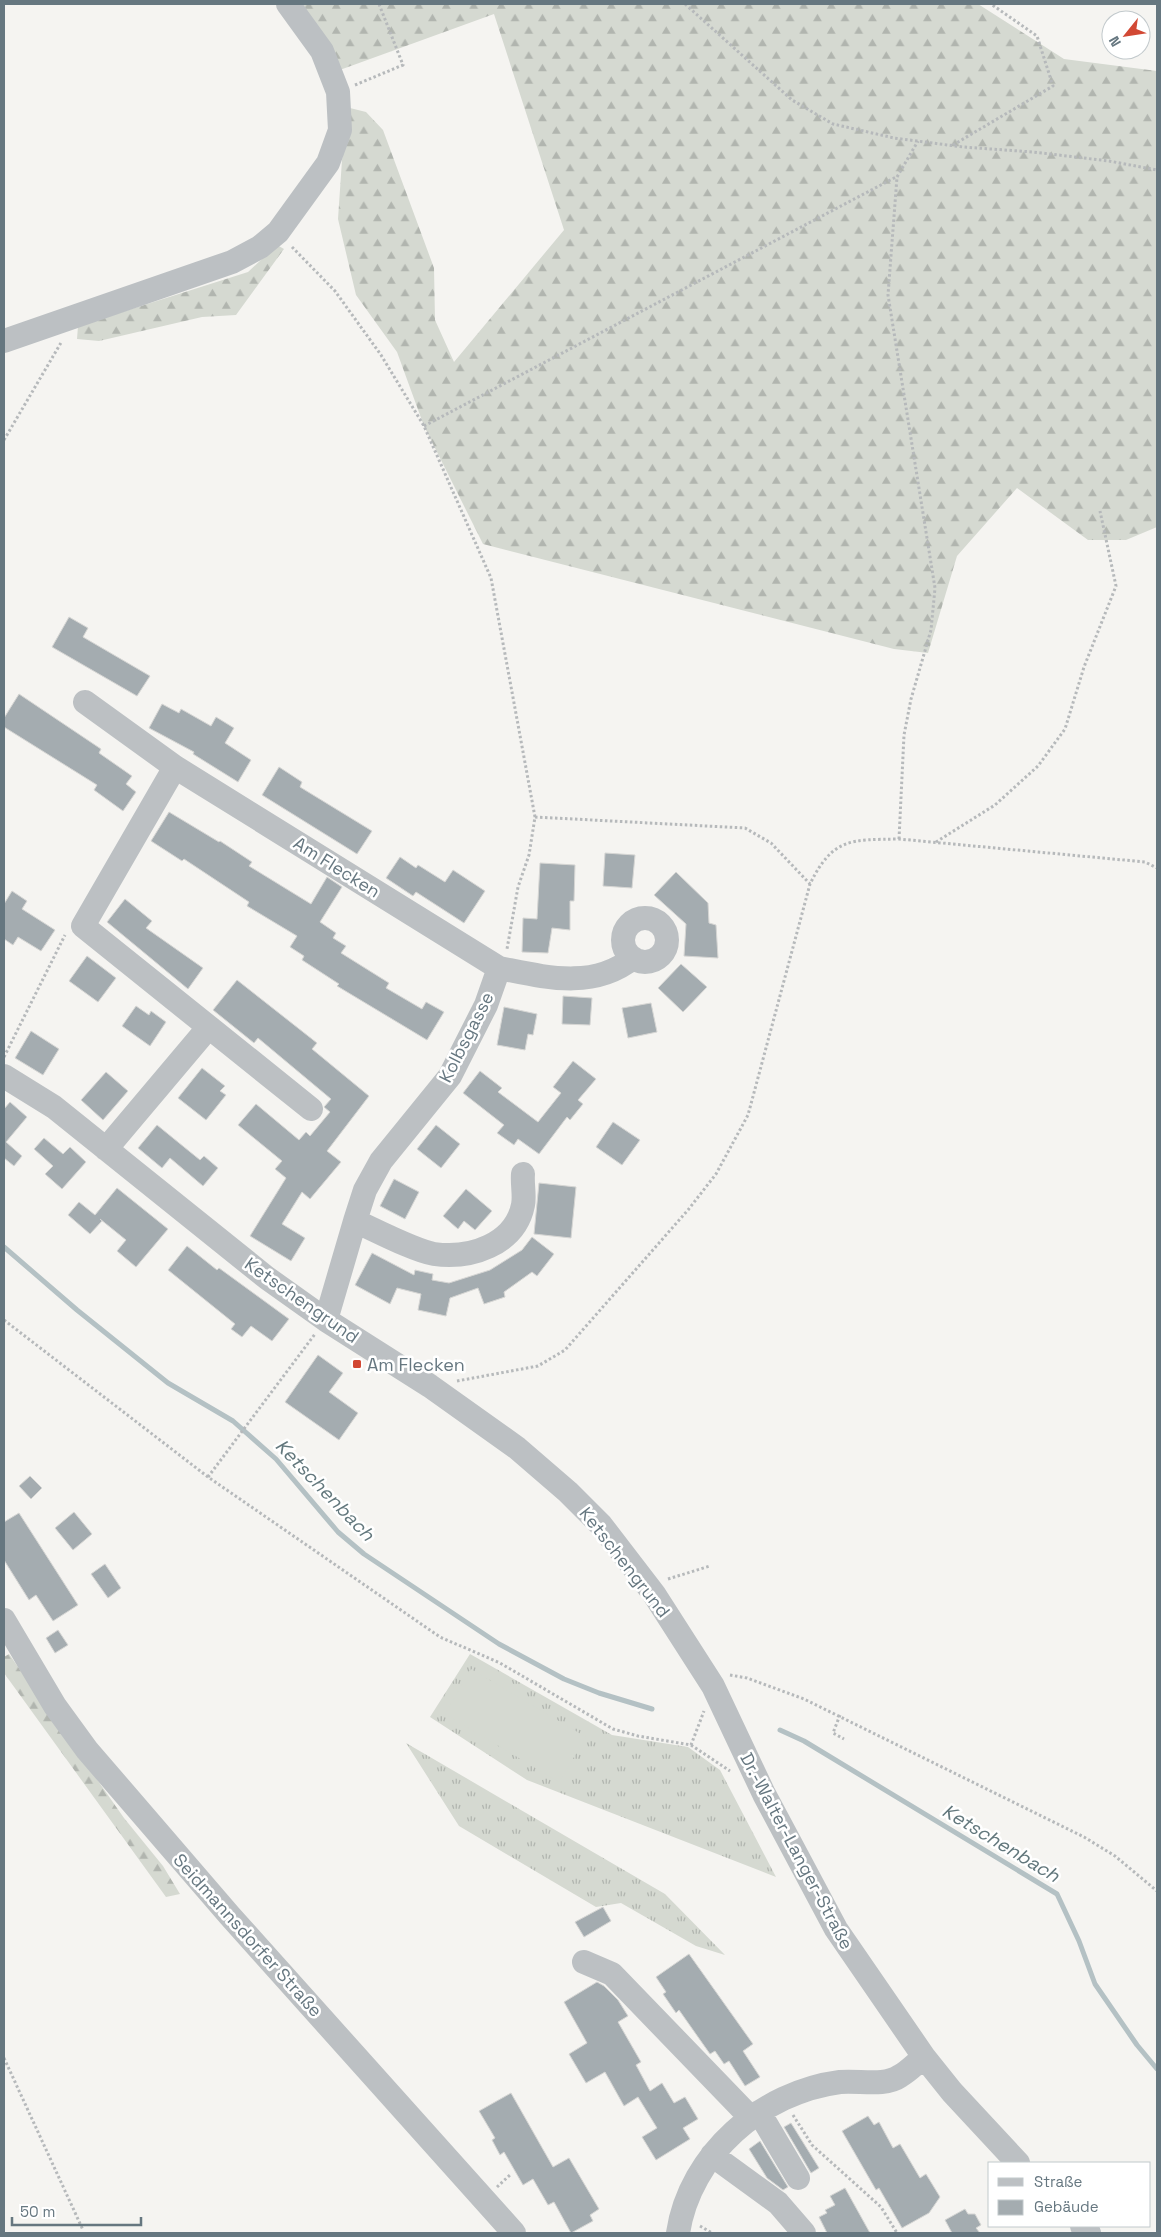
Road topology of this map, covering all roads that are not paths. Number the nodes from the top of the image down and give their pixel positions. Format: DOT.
graph roads {
  1 [pos="288,4"];
  2 [pos="4,341"];
  3 [pos="85,702"];
  4 [pos="176,767"];
  5 [pos="633,958"];
  6 [pos="498,968"];
  7 [pos="208,1028"];
  8 [pos="4,1076"];
  9 [pos="311,1109"];
  10 [pos="106,1149"];
  11 [pos="522,1174"];
  12 [pos="355,1221"];
  13 [pos="326,1320"];
  14 [pos="4,1620"];
  15 [pos="687,1644"];
  16 [pos="584,1962"];
  17 [pos="924,2057"];
  18 [pos="755,2115"];
  19 [pos="712,2154"];
  20 [pos="1017,2162"];
  21 [pos="798,2178"];
  22 [pos="514,2233"];
  23 [pos="678,2233"];
  24 [pos="804,2233"];
  1 -- 2 [label="street"];
  3 -- 4 [label="street, Am Flecken"];
  4 -- 6 [label="street, Am Flecken"];
  4 -- 7 [label="street"];
  5 -- 6 [label="street"];
  6 -- 12 [label="street, Kolbsgasse"];
  7 -- 9 [label="street"];
  7 -- 10 [label="street"];
  8 -- 10 [label="street, Ketschengrund"];
  10 -- 13 [label="street, Ketschengrund"];
  11 -- 12 [label="street"];
  12 -- 13 [label="street, Kolbsgasse"];
  13 -- 15 [label="street, Ketschengrund"];
  14 -- 22 [label="street, Seidmannsdorfer Straße"];
  15 -- 17 [label="street, Dr.-Walter-Langer-Straße"];
  16 -- 18 [label="street"];
  17 -- 18 [label="street"];
  17 -- 20 [label="street, Dr.-Walter-Langer-Straße"];
  18 -- 19 [label="street"];
  18 -- 21 [label="street"];
  19 -- 23 [label="street"];
  19 -- 24 [label="street"];
}
